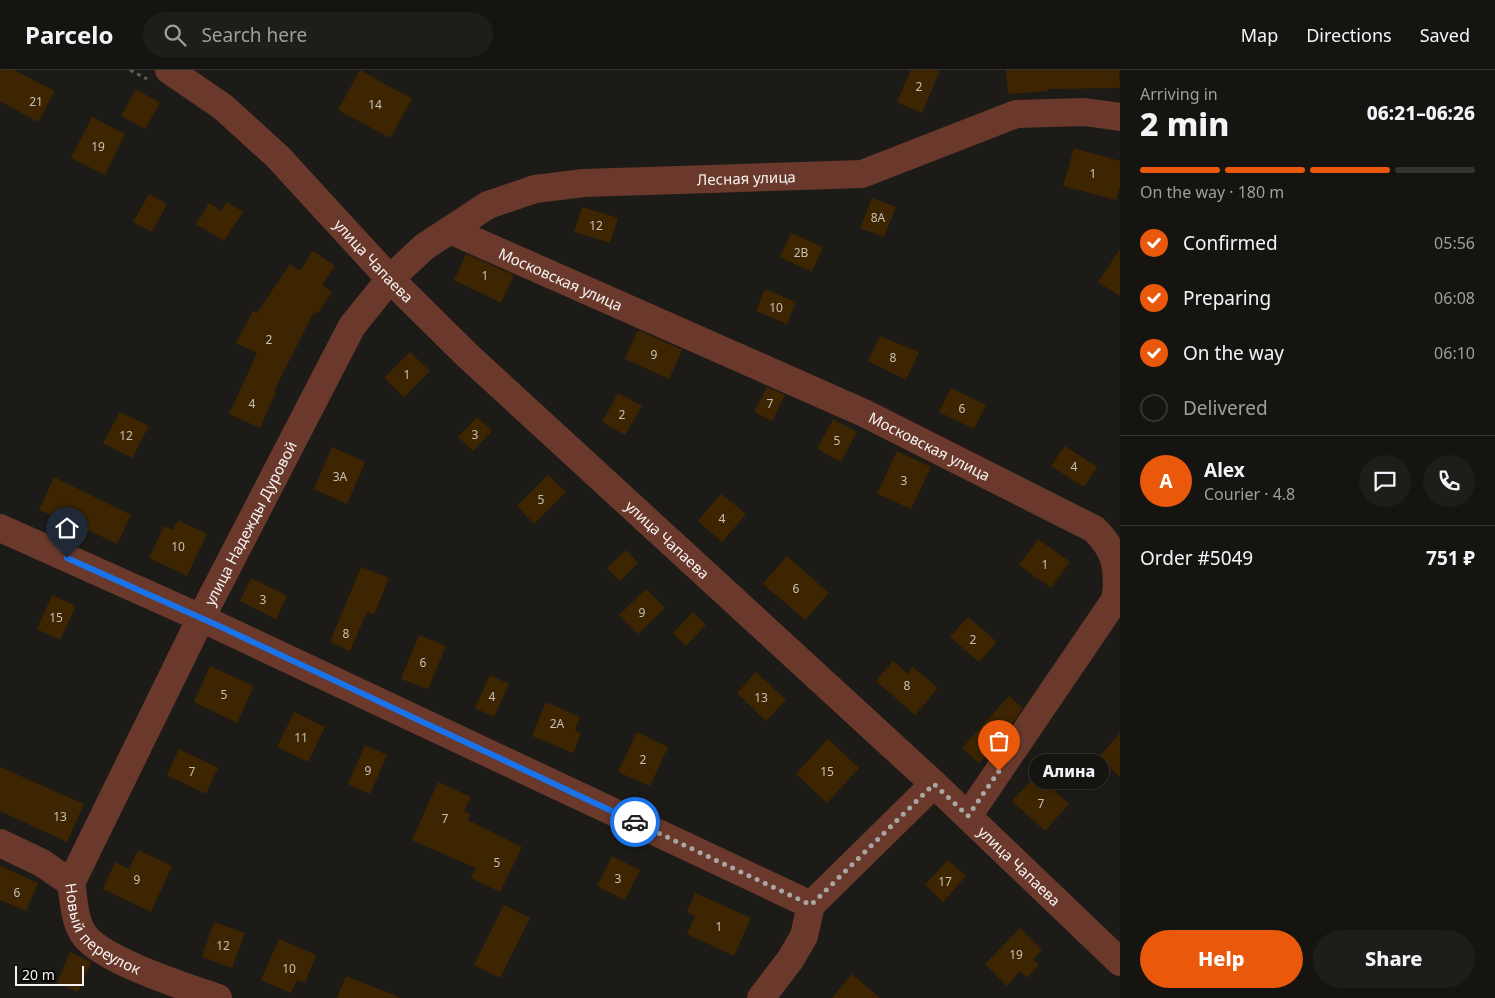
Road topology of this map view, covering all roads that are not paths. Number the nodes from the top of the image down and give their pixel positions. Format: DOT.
graph roads {
  1 [pos="169,70"];
  2 [pos="1120,117"];
  3 [pos="450,230"];
  4 [pos="390,279"];
  5 [pos="0,528"];
  6 [pos="201,618"];
  7 [pos="934,784"];
  8 [pos="968,816"];
  9 [pos="0,843"];
  10 [pos="71,884"];
  11 [pos="811,905"];
  12 [pos="1120,962"];
  13 [pos="218,998"];
  14 [pos="761,998"];
  1 -- 4 [label="street, улица Чапаева"];
  2 -- 3 [label="street, Лесная улица"];
  3 -- 4 [label="street, Лесная улица"];
  3 -- 8 [label="street, Московская улица"];
  4 -- 6 [label="street, улица Надежды Дуровой"];
  4 -- 7 [label="street, улица Чапаева"];
  5 -- 6 [label="street"];
  6 -- 10 [label="street, улица Надежды Дуровой"];
  6 -- 11 [label="street"];
  7 -- 8 [label="street, улица Чапаева"];
  7 -- 11 [label="street"];
  8 -- 12 [label="street, улица Чапаева"];
  9 -- 10 [label="street, Новый переулок"];
  10 -- 13 [label="street, Новый переулок"];
  11 -- 14 [label="street"];
}
